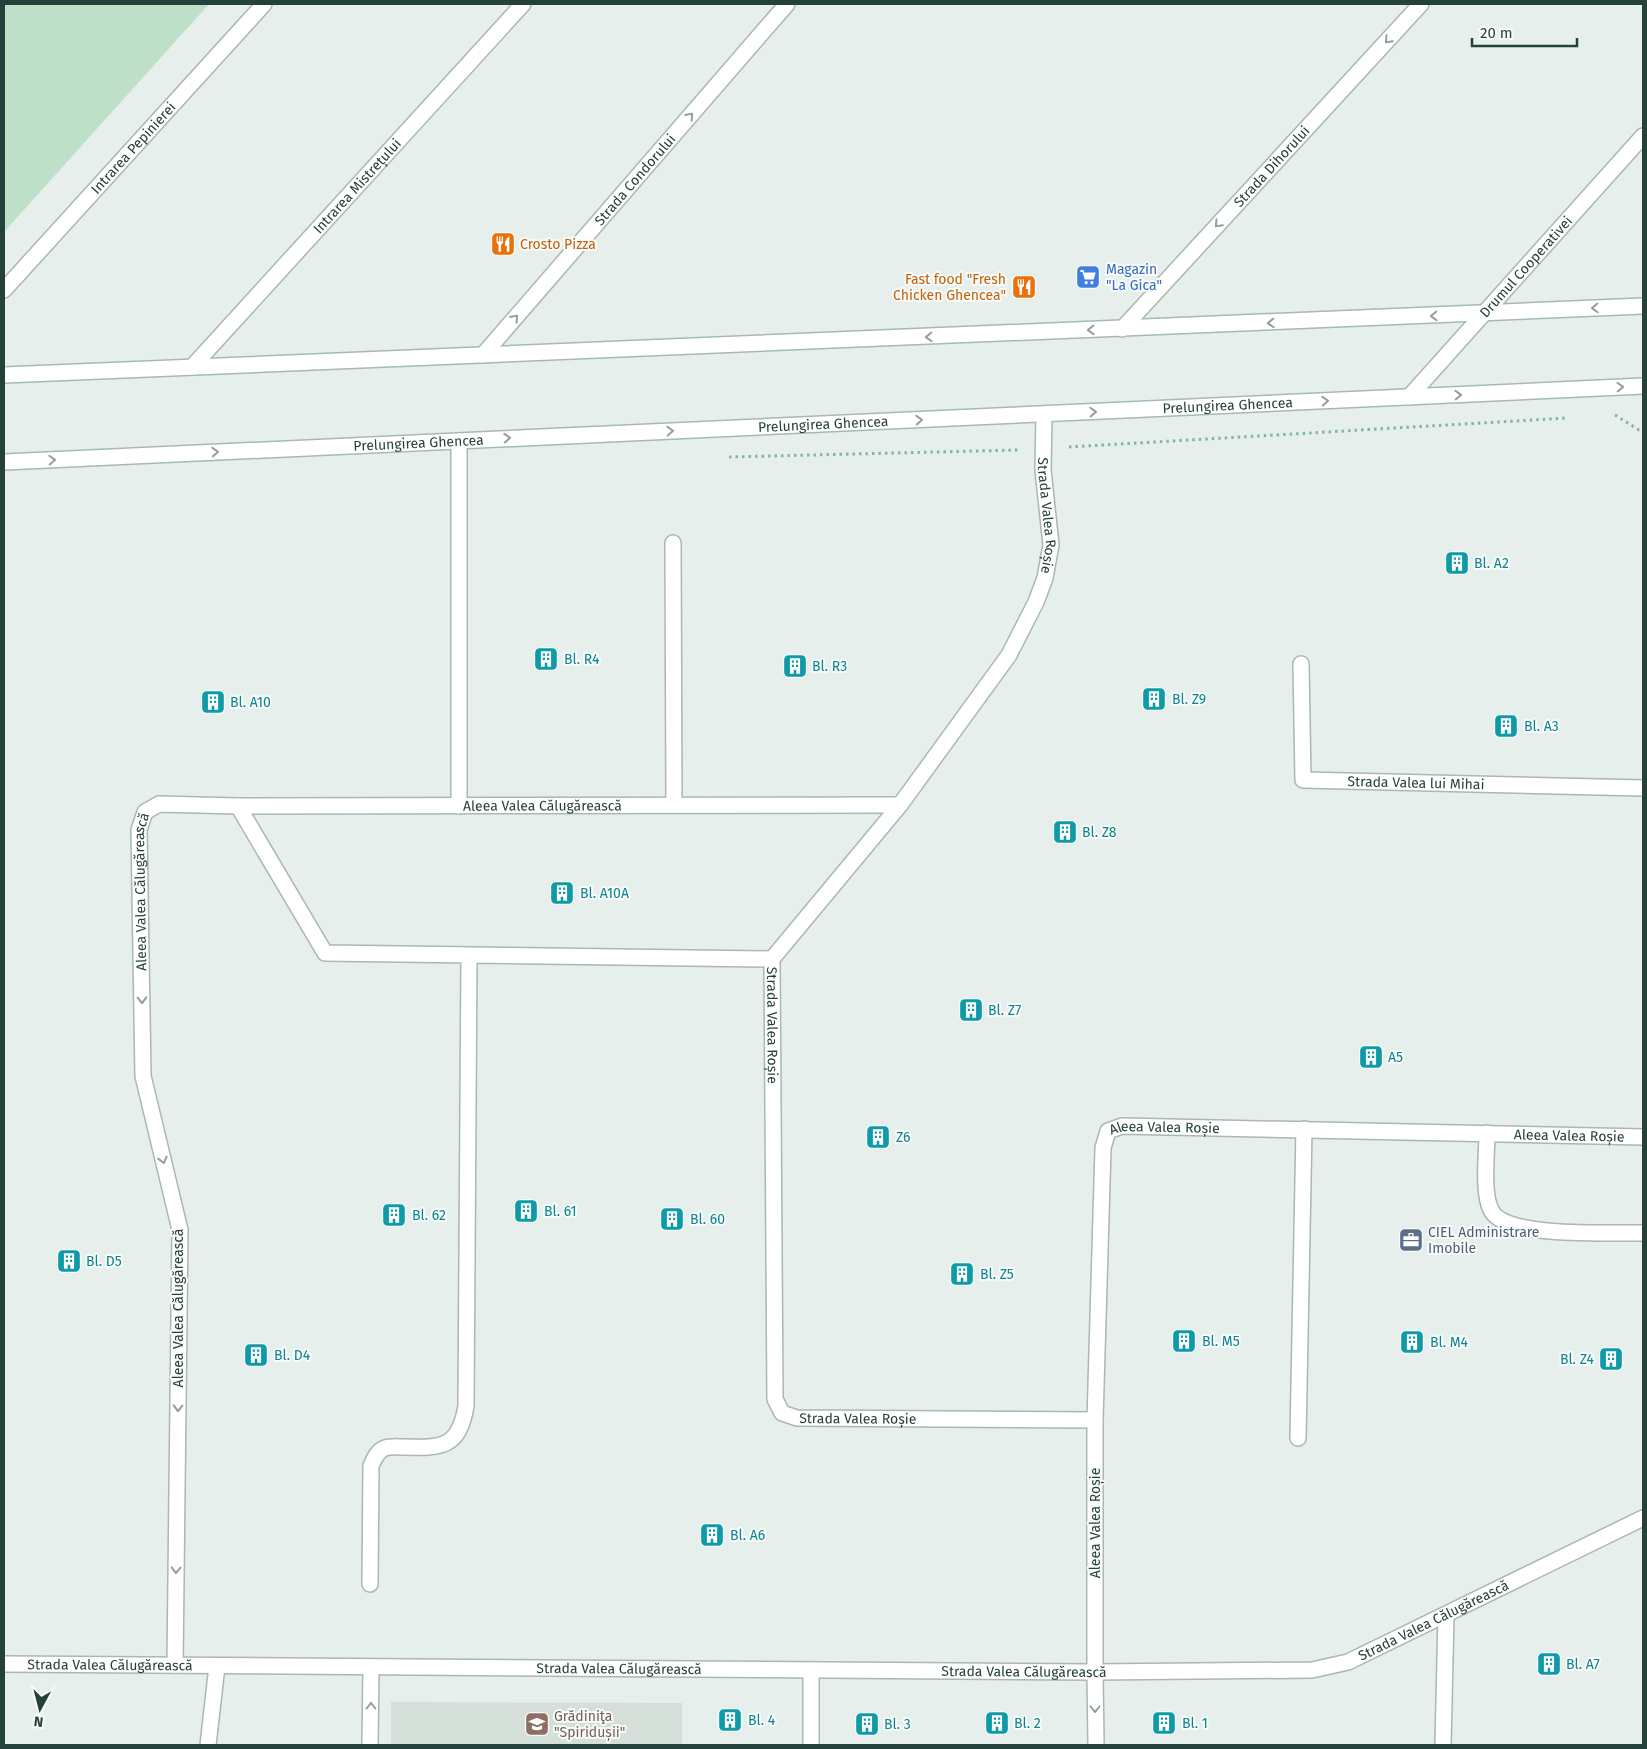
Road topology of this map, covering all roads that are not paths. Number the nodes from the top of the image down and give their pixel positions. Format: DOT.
graph roads {
  1 [pos="264,4"];
  2 [pos="523,4"];
  3 [pos="787,4"];
  4 [pos="1420,4"];
  5 [pos="1643,136"];
  6 [pos="4,290"];
  7 [pos="1643,306"];
  8 [pos="1482,314"];
  9 [pos="1122,329"];
  10 [pos="483,355"];
  11 [pos="192,367"];
  12 [pos="4,375"];
  13 [pos="1643,386"];
  14 [pos="1409,397"];
  15 [pos="1044,414"];
  16 [pos="458,441"];
  17 [pos="4,462"];
  18 [pos="673,542"];
  19 [pos="1301,664"];
  20 [pos="1643,788"];
  21 [pos="900,805"];
  22 [pos="238,806"];
  23 [pos="459,806"];
  24 [pos="674,806"];
  25 [pos="470,955"];
  26 [pos="772,959"];
  27 [pos="1304,1129"];
  28 [pos="1487,1133"];
  29 [pos="1643,1136"];
  30 [pos="1643,1233"];
  31 [pos="1095,1420"];
  32 [pos="1298,1438"];
  33 [pos="1643,1518"];
  34 [pos="370,1584"];
  35 [pos="1446,1615"];
  36 [pos="4,1664"];
  37 [pos="175,1665"];
  38 [pos="217,1666"];
  39 [pos="371,1667"];
  40 [pos="811,1670"];
  41 [pos="1095,1672"];
  42 [pos="208,1745"];
  43 [pos="370,1745"];
  44 [pos="811,1745"];
  45 [pos="1096,1745"];
  46 [pos="1443,1745"];
  1 -- 6 [label="street, Intrarea Pepinierei"];
  2 -- 11 [label="street, Intrarea Mistrețului"];
  10 -- 3 [label="street, Strada Condorului, one-way"];
  4 -- 9 [label="street, Strada Dihorului, one-way"];
  5 -- 8 [label="street, Drumul Cooperativei"];
  7 -- 8 [label="street, one-way"];
  8 -- 9 [label="street, one-way"];
  8 -- 14 [label="street, Drumul Cooperativei"];
  9 -- 10 [label="street, one-way"];
  10 -- 11 [label="street"];
  11 -- 12 [label="street"];
  14 -- 13 [label="street, Prelungirea Ghencea, one-way"];
  15 -- 14 [label="street, Prelungirea Ghencea, one-way"];
  16 -- 15 [label="street, Prelungirea Ghencea, one-way"];
  15 -- 21 [label="street, Strada Valea Roșie"];
  17 -- 16 [label="street, Prelungirea Ghencea, one-way"];
  16 -- 23 [label="street"];
  18 -- 24 [label="street"];
  19 -- 20 [label="street, Strada Valea lui Mihai"];
  21 -- 24 [label="street, Aleea Valea Călugărească"];
  21 -- 26 [label="street, Strada Valea Roșie"];
  22 -- 23 [label="street, Aleea Valea Călugărească"];
  22 -- 25 [label="street"];
  22 -- 37 [label="street, Aleea Valea Călugărească, one-way"];
  23 -- 24 [label="street, Aleea Valea Călugărească"];
  25 -- 26 [label="street"];
  25 -- 34 [label="street"];
  26 -- 31 [label="street, Strada Valea Roșie"];
  27 -- 28 [label="street, Aleea Valea Roșie"];
  27 -- 31 [label="street, Aleea Valea Roșie"];
  27 -- 32 [label="street"];
  28 -- 29 [label="street, Aleea Valea Roșie"];
  28 -- 30 [label="street"];
  31 -- 41 [label="street, Aleea Valea Roșie"];
  33 -- 35 [label="street, Strada Valea Călugărească"];
  35 -- 41 [label="street, Strada Valea Călugărească"];
  35 -- 46 [label="street"];
  36 -- 37 [label="street, Strada Valea Călugărească"];
  37 -- 38 [label="street, Strada Valea Călugărească"];
  38 -- 39 [label="street, Strada Valea Călugărească"];
  38 -- 42 [label="street"];
  39 -- 40 [label="street, Strada Valea Călugărească"];
  43 -- 39 [label="street, one-way"];
  40 -- 41 [label="street, Strada Valea Călugărească"];
  40 -- 44 [label="street"];
  41 -- 45 [label="street, Aleea Valea Roșie, one-way"];
}
